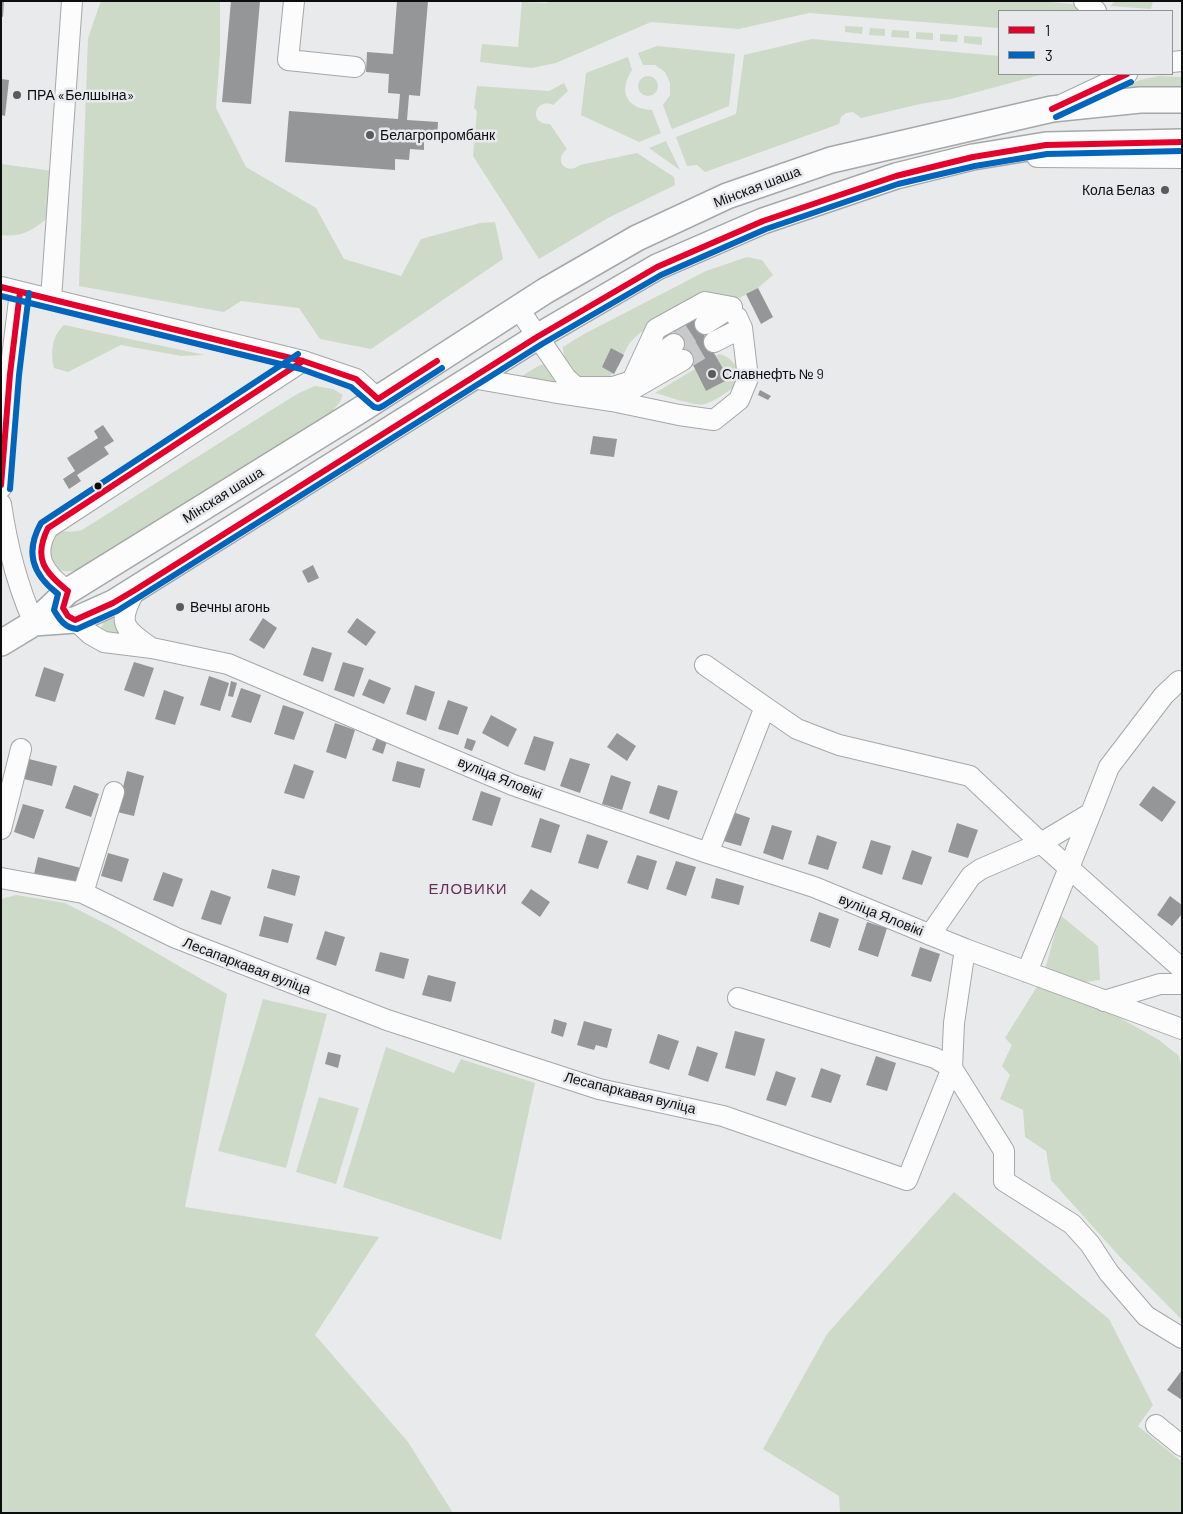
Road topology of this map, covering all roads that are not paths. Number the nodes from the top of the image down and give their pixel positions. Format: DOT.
graph roads {
  1 [pos="72,1"];
  2 [pos="294,1"];
  3 [pos="1084,1"];
  4 [pos="1095,10"];
  5 [pos="355,67"];
  6 [pos="1124,75"];
  7 [pos="1182,100"];
  8 [pos="1052,109"];
  9 [pos="1182,142"];
  10 [pos="972,157"];
  11 [pos="1182,158"];
  12 [pos="11,289"];
  13 [pos="51,299"];
  14 [pos="732,307"];
  15 [pos="518,308"];
  16 [pos="706,324"];
  17 [pos="742,328"];
  18 [pos="537,337"];
  19 [pos="714,342"];
  20 [pos="678,352"];
  21 [pos="303,361"];
  22 [pos="472,378"];
  23 [pos="612,401"];
  24 [pos="372,402"];
  25 [pos="382,434"];
  26 [pos="306,443"];
  27 [pos="323,471"];
  28 [pos="1,488"];
  29 [pos="1,504"];
  30 [pos="135,590"];
  31 [pos="68,591"];
  32 [pos="75,620"];
  33 [pos="34,624"];
  34 [pos="1,643"];
  35 [pos="152,648"];
  36 [pos="705,665"];
  37 [pos="1182,682"];
  38 [pos="765,707"];
  39 [pos="21,749"];
  40 [pos="114,792"];
  41 [pos="1091,813"];
  42 [pos="1,829"];
  43 [pos="1041,843"];
  44 [pos="708,853"];
  45 [pos="1069,867"];
  46 [pos="1,878"];
  47 [pos="83,893"];
  48 [pos="930,935"];
  49 [pos="966,949"];
  50 [pos="1182,969"];
  51 [pos="1027,972"];
  52 [pos="1182,984"];
  53 [pos="738,998"];
  54 [pos="1104,1001"];
  55 [pos="1182,1030"];
  56 [pos="952,1068"];
  57 [pos="1182,1338"];
  58 [pos="1156,1425"];
  59 [pos="1182,1446"];
  60 [pos="1182,1456"];
  61 [pos="1182,1462"];
  1 -- 13 [label="street"];
  2 -- 5 [label="street"];
  3 -- 4 [label="street"];
  6 -- 8 [label="street"];
  7 -- 8 [label="main road, Мінская шаша"];
  8 -- 15 [label="main road, Мінская шаша"];
  9 -- 10 [label="main road"];
  10 -- 11 [label="street"];
  10 -- 18 [label="main road"];
  12 -- 13 [label="street"];
  12 -- 28 [label="street"];
  13 -- 21 [label="street"];
  14 -- 16 [label="street"];
  14 -- 17 [label="street"];
  14 -- 18 [label="street"];
  15 -- 18 [label="street"];
  15 -- 24 [label="main road, Мінская шаша"];
  17 -- 19 [label="street"];
  17 -- 23 [label="street"];
  18 -- 22 [label="main road"];
  20 -- 23 [label="street"];
  21 -- 24 [label="street"];
  21 -- 31 [label="street"];
  22 -- 23 [label="street"];
  22 -- 25 [label="main road"];
  24 -- 25 [label="main road"];
  24 -- 26 [label="main road, Мінская шаша"];
  25 -- 27 [label="main road"];
  26 -- 27 [label="main road"];
  26 -- 31 [label="main road, Мінская шаша"];
  27 -- 30 [label="main road"];
  29 -- 33 [label="street"];
  30 -- 32 [label="main road"];
  30 -- 35 [label="street"];
  31 -- 32 [label="main road"];
  31 -- 33 [label="main road, Мінская шаша"];
  32 -- 33 [label="main road"];
  32 -- 35 [label="street, вуліца Яловікі"];
  33 -- 34 [label="main road"];
  35 -- 44 [label="street, вуліца Яловікі"];
  36 -- 38 [label="street"];
  37 -- 41 [label="street"];
  38 -- 43 [label="street"];
  38 -- 44 [label="street"];
  39 -- 42 [label="street"];
  40 -- 47 [label="street"];
  41 -- 43 [label="street"];
  41 -- 45 [label="street"];
  43 -- 45 [label="street"];
  43 -- 48 [label="street"];
  44 -- 48 [label="street, вуліца Яловікі"];
  45 -- 50 [label="street"];
  45 -- 51 [label="street"];
  46 -- 47 [label="street, Лесапаркавая вуліца"];
  47 -- 56 [label="street, Лесапаркавая вуліца"];
  48 -- 49 [label="street, вуліца Яловікі"];
  49 -- 51 [label="street, вуліца Яловікі"];
  49 -- 56 [label="street"];
  51 -- 54 [label="street, вуліца Яловікі"];
  52 -- 54 [label="street"];
  53 -- 56 [label="street"];
  54 -- 55 [label="street, вуліца Яловікі"];
  56 -- 57 [label="street"];
  58 -- 59 [label="street"];
  60 -- 61 [label="street"];
}
